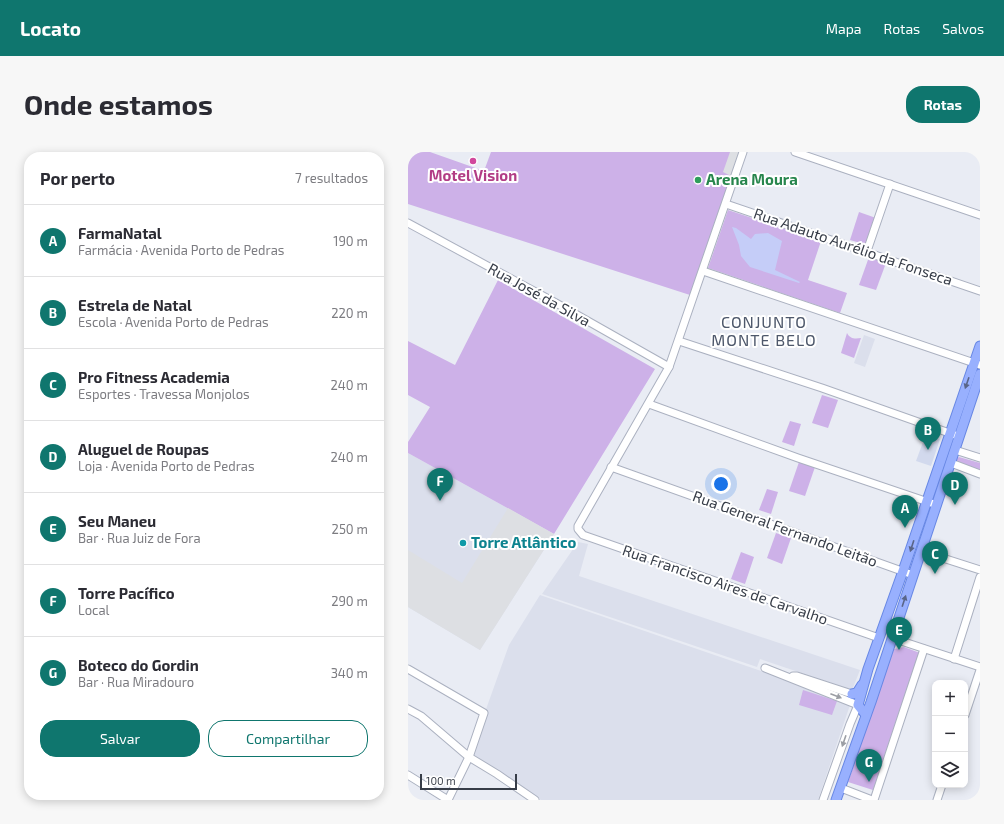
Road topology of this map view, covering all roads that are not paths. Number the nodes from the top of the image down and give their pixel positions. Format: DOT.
graph roads {
  1 [pos="743,152"];
  2 [pos="795,152"];
  3 [pos="890,184"];
  4 [pos="726,204"];
  5 [pos="980,215"];
  6 [pos="408,223"];
  7 [pos="867,252"];
  8 [pos="703,270"];
  9 [pos="980,291"];
  10 [pos="679,341"];
  11 [pos="980,346"];
  12 [pos="977,364"];
  13 [pos="669,367"];
  14 [pos="980,374"];
  15 [pos="649,404"];
  16 [pos="950,434"];
  17 [pos="960,437"];
  18 [pos="955,450"];
  19 [pos="980,458"];
  20 [pos="951,463"];
  21 [pos="611,467"];
  22 [pos="980,474"];
  23 [pos="926,501"];
  24 [pos="937,505"];
  25 [pos="921,551"];
  26 [pos="980,570"];
  27 [pos="903,571"];
  28 [pos="913,575"];
  29 [pos="980,577"];
  30 [pos="879,638"];
  31 [pos="892,638"];
  32 [pos="924,649"];
  33 [pos="954,658"];
  34 [pos="765,668"];
  35 [pos="980,668"];
  36 [pos="408,669"];
  37 [pos="789,676"];
  38 [pos="864,680"];
  39 [pos="852,694"];
  40 [pos="859,703"];
  41 [pos="870,706"];
  42 [pos="968,706"];
  43 [pos="408,709"];
  44 [pos="866,715"];
  45 [pos="469,757"];
  46 [pos="408,776"];
  47 [pos="840,788"];
  48 [pos="941,788"];
  49 [pos="448,800"];
  50 [pos="536,800"];
  51 [pos="823,800"];
  52 [pos="836,800"];
  53 [pos="873,800"];
  54 [pos="937,800"];
  1 -- 4 [label="street"];
  2 -- 3 [label="street"];
  3 -- 5 [label="street"];
  3 -- 7 [label="street"];
  4 -- 7 [label="street, Rua Adauto Aurélio da Fonseca"];
  4 -- 8 [label="street"];
  6 -- 13 [label="street, Rua José da Silva"];
  7 -- 9 [label="street, Rua Adauto Aurélio da Fonseca"];
  8 -- 10 [label="street"];
  8 -- 12 [label="street"];
  10 -- 13 [label="street"];
  10 -- 16 [label="street"];
  11 -- 12 [label="main road"];
  12 -- 16 [label="main road, one-way"];
  13 -- 15 [label="street"];
  14 -- 17 [label="main road"];
  15 -- 21 [label="street"];
  15 -- 23 [label="street"];
  16 -- 17 [label="street"];
  16 -- 23 [label="main road"];
  17 -- 18 [label="main road"];
  18 -- 19 [label="street"];
  18 -- 20 [label="main road"];
  20 -- 22 [label="street"];
  20 -- 24 [label="main road"];
  21 -- 27 [label="street, Rua General Fernando Leitão"];
  21 -- 30 [label="street, Rua Francisco Aires de Carvalho"];
  23 -- 24 [label="street"];
  23 -- 27 [label="main road, one-way"];
  24 -- 25 [label="main road"];
  25 -- 26 [label="street"];
  25 -- 28 [label="main road"];
  27 -- 28 [label="street, Rua General Fernando Leitão"];
  27 -- 30 [label="main road"];
  31 -- 28 [label="main road, one-way"];
  29 -- 33 [label="street"];
  30 -- 38 [label="main road"];
  31 -- 32 [label="street"];
  31 -- 41 [label="main road"];
  32 -- 33 [label="street"];
  32 -- 53 [label="street"];
  33 -- 35 [label="street"];
  34 -- 37 [label="street"];
  35 -- 42 [label="street"];
  36 -- 45 [label="street"];
  37 -- 39 [label="street"];
  37 -- 40 [label="street, one-way"];
  38 -- 39 [label="main road"];
  38 -- 40 [label="main road"];
  40 -- 41 [label="main road"];
  40 -- 44 [label="main road"];
  40 -- 51 [label="street, one-way"];
  41 -- 44 [label="main road"];
  43 -- 45 [label="street"];
  44 -- 47 [label="main road"];
  45 -- 49 [label="street"];
  45 -- 50 [label="street"];
  46 -- 49 [label="street"];
  47 -- 52 [label="main road"];
  47 -- 53 [label="street"];
  48 -- 54 [label="street"];
}
